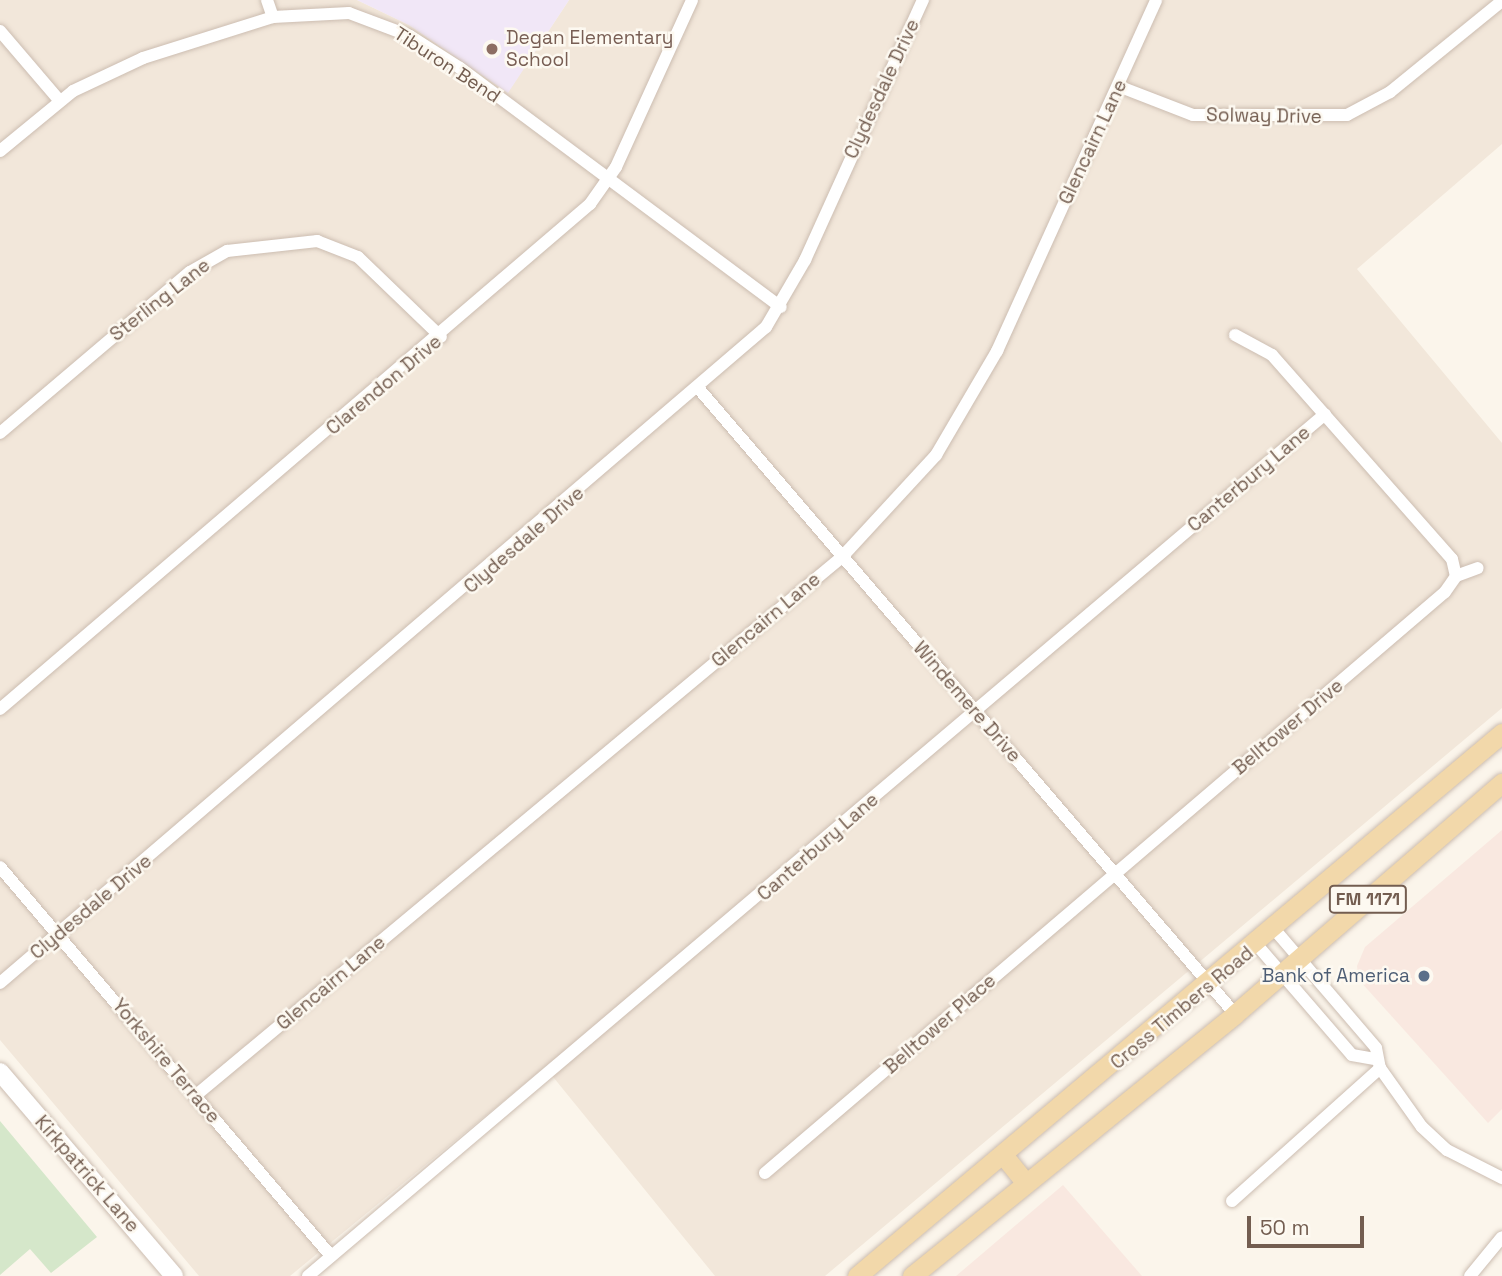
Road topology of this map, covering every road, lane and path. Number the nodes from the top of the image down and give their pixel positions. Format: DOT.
graph roads {
  1 [pos="267,0"];
  2 [pos="692,0"];
  3 [pos="923,0"];
  4 [pos="1156,0"];
  5 [pos="1502,1"];
  6 [pos="274,17"];
  7 [pos="0,31"];
  8 [pos="1118,86"];
  9 [pos="59,100"];
  10 [pos="0,150"];
  11 [pos="608,178"];
  12 [pos="781,307"];
  13 [pos="1234,335"];
  14 [pos="441,337"];
  15 [pos="699,389"];
  16 [pos="1325,414"];
  17 [pos="0,433"];
  18 [pos="842,557"];
  19 [pos="1478,568"];
  20 [pos="1456,576"];
  21 [pos="0,709"];
  22 [pos="975,712"];
  23 [pos="1501,735"];
  24 [pos="1502,783"];
  25 [pos="0,866"];
  26 [pos="1115,875"];
  27 [pos="1275,930"];
  28 [pos="58,935"];
  29 [pos="1257,944"];
  30 [pos="1301,956"];
  31 [pos="1281,972"];
  32 [pos="0,983"];
  33 [pos="1209,985"];
  34 [pos="1235,1014"];
  35 [pos="1377,1064"];
  36 [pos="0,1072"];
  37 [pos="195,1096"];
  38 [pos="1004,1156"];
  39 [pos="765,1173"];
  40 [pos="1502,1178"];
  41 [pos="1026,1183"];
  42 [pos="1232,1201"];
  43 [pos="1502,1237"];
  44 [pos="331,1256"];
  45 [pos="174,1276"];
  46 [pos="308,1276"];
  47 [pos="857,1276"];
  48 [pos="912,1276"];
  49 [pos="1469,1276"];
  1 -- 6 [label="street"];
  2 -- 11 [label="street, Clarendon Drive"];
  3 -- 12 [label="street, Clydesdale Drive"];
  4 -- 8 [label="street, Glencairn Lane"];
  5 -- 8 [label="street, Solway Drive"];
  6 -- 9 [label="street, Tiburon Bend"];
  6 -- 11 [label="street, Tiburon Bend"];
  7 -- 9 [label="street"];
  8 -- 18 [label="street, Glencairn Lane"];
  9 -- 10 [label="street, Tiburon Bend"];
  11 -- 12 [label="street, Tiburon Bend"];
  11 -- 14 [label="street, Clarendon Drive"];
  12 -- 15 [label="street, Clydesdale Drive"];
  13 -- 16 [label="street"];
  14 -- 17 [label="street, Sterling Lane"];
  14 -- 21 [label="street, Clarendon Drive"];
  15 -- 18 [label="street, Windemere Drive"];
  15 -- 28 [label="street, Clydesdale Drive"];
  16 -- 20 [label="street"];
  16 -- 22 [label="street, Canterbury Lane"];
  18 -- 22 [label="street, Windemere Drive"];
  18 -- 37 [label="street, Glencairn Lane"];
  19 -- 20 [label="street"];
  20 -- 26 [label="street, Belltower Drive"];
  22 -- 26 [label="street, Windemere Drive"];
  22 -- 44 [label="street, Canterbury Lane"];
  23 -- 27 [label="main road, Cross Timbers Road / FM 1171"];
  24 -- 30 [label="main road, Cross Timbers Road / FM 1171"];
  25 -- 28 [label="street, Yorkshire Terrace"];
  26 -- 33 [label="street, Windemere Drive"];
  26 -- 39 [label="street, Belltower Place"];
  27 -- 29 [label="main road, Cross Timbers Road / FM 1171"];
  27 -- 30 [label="street"];
  28 -- 32 [label="street, Clydesdale Drive"];
  28 -- 37 [label="street, Yorkshire Terrace"];
  29 -- 31 [label="street"];
  29 -- 33 [label="main road, Cross Timbers Road / FM 1171"];
  30 -- 31 [label="main road, Cross Timbers Road / FM 1171"];
  30 -- 35 [label="street"];
  31 -- 34 [label="main road, Cross Timbers Road / FM 1171"];
  31 -- 35 [label="street"];
  33 -- 34 [label="street, Windemere Drive"];
  33 -- 38 [label="main road, Cross Timbers Road / FM 1171"];
  34 -- 41 [label="main road, Cross Timbers Road / FM 1171"];
  35 -- 40 [label="street"];
  35 -- 42 [label="street"];
  36 -- 45 [label="street, Kirkpatrick Lane"];
  37 -- 44 [label="street, Yorkshire Terrace"];
  38 -- 41 [label="main road"];
  38 -- 47 [label="main road, Cross Timbers Road / FM 1171"];
  41 -- 48 [label="main road, Cross Timbers Road / FM 1171"];
  43 -- 49 [label="street"];
  44 -- 46 [label="street, Canterbury Lane"];
}
